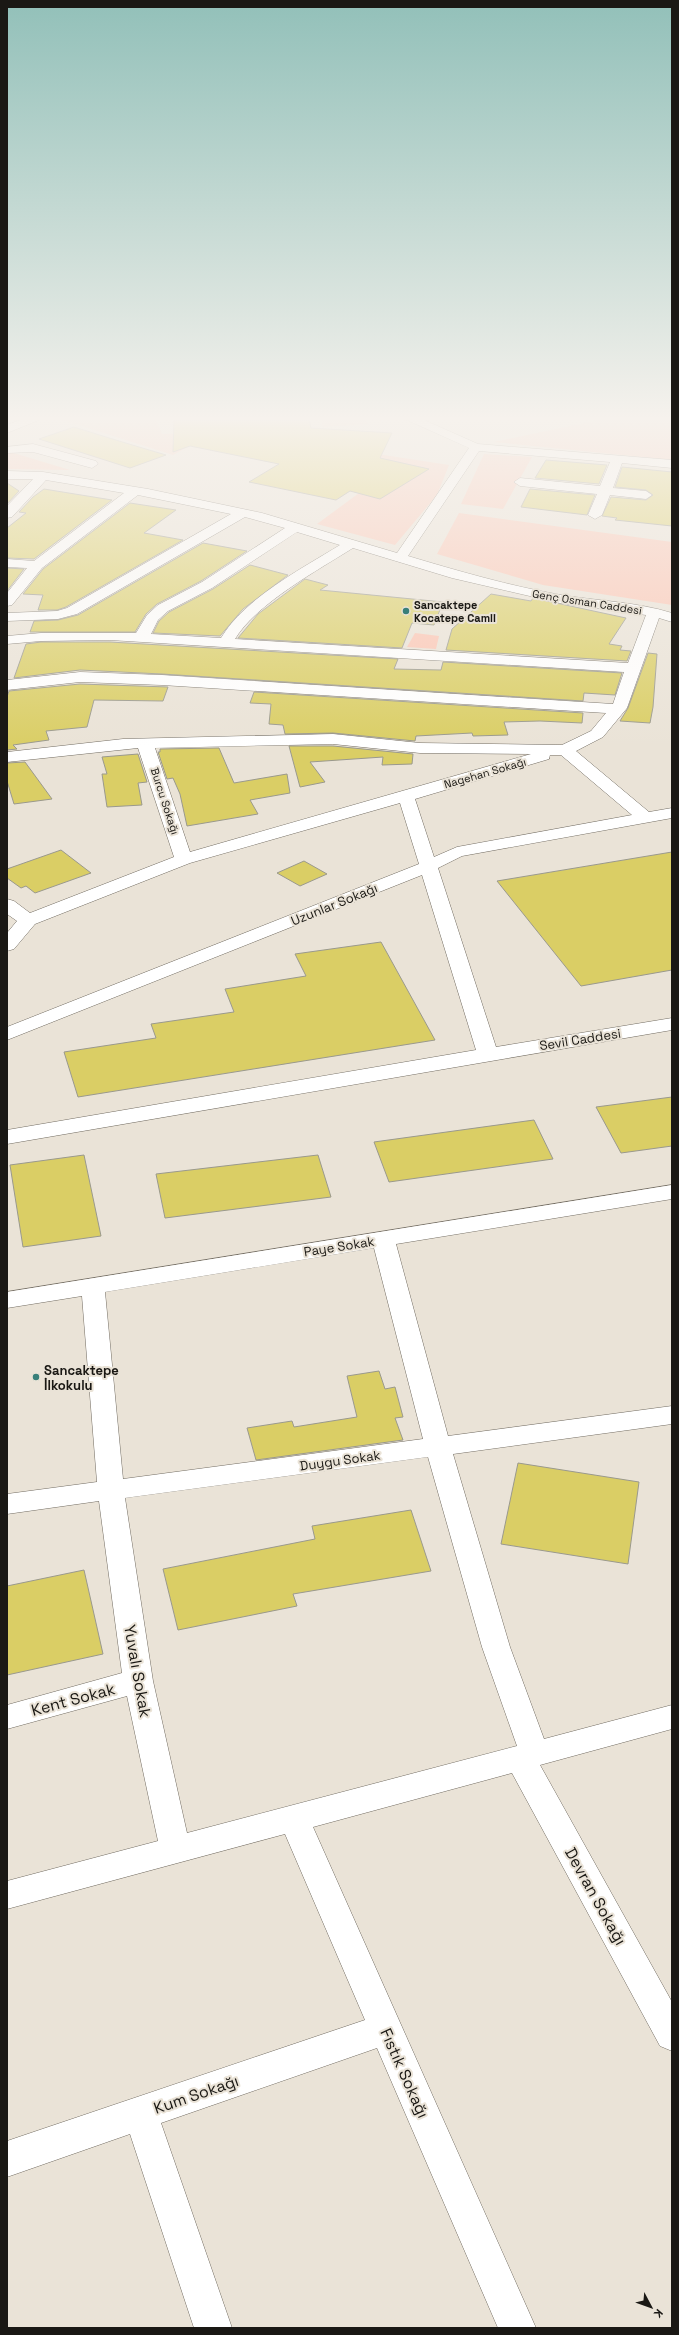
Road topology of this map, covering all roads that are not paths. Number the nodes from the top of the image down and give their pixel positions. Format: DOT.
graph roads {
  1 [pos="85,529"];
  2 [pos="215,529"];
  3 [pos="293,529"];
  4 [pos="303,529"];
  5 [pos="419,529"];
  6 [pos="352,543"];
  7 [pos="400,557"];
  8 [pos="7,563"];
  9 [pos="37,565"];
  10 [pos="7,602"];
  11 [pos="654,612"];
  12 [pos="672,612"];
  13 [pos="7,617"];
  14 [pos="672,618"];
  15 [pos="141,638"];
  16 [pos="7,640"];
  17 [pos="225,644"];
  18 [pos="633,668"];
  19 [pos="7,685"];
  20 [pos="618,709"];
  21 [pos="145,744"];
  22 [pos="565,750"];
  23 [pos="7,757"];
  24 [pos="406,796"];
  25 [pos="672,813"];
  26 [pos="646,818"];
  27 [pos="184,859"];
  28 [pos="429,866"];
  29 [pos="7,906"];
  30 [pos="28,920"];
  31 [pos="7,945"];
  32 [pos="672,1024"];
  33 [pos="7,1034"];
  34 [pos="488,1054"];
  35 [pos="7,1137"];
  36 [pos="672,1192"];
  37 [pos="383,1239"];
  38 [pos="93,1286"];
  39 [pos="7,1300"];
  40 [pos="672,1415"];
  41 [pos="438,1446"];
  42 [pos="111,1491"];
  43 [pos="7,1504"];
  44 [pos="138,1681"];
  45 [pos="7,1717"];
  46 [pos="672,1717"];
  47 [pos="528,1756"];
  48 [pos="294,1818"];
  49 [pos="175,1849"];
  50 [pos="7,1895"];
  51 [pos="386,2029"];
  52 [pos="672,2035"];
  53 [pos="140,2113"];
  54 [pos="7,2159"];
  55 [pos="213,2328"];
  56 [pos="517,2328"];
  1 -- 9 [label="street"];
  2 -- 13 [label="street"];
  3 -- 15 [label="street"];
  4 -- 6 [label="street, Genç Osman Caddesi"];
  5 -- 7 [label="street"];
  6 -- 7 [label="street, Genç Osman Caddesi"];
  6 -- 17 [label="street"];
  7 -- 11 [label="street, Genç Osman Caddesi"];
  8 -- 9 [label="street"];
  9 -- 10 [label="street"];
  11 -- 12 [label="street, Genç Osman Caddesi"];
  11 -- 14 [label="street, Genç Osman Caddesi"];
  11 -- 18 [label="street, Nagehan Sokağı"];
  15 -- 16 [label="street"];
  15 -- 17 [label="street"];
  17 -- 18 [label="street"];
  18 -- 20 [label="street, Nagehan Sokağı"];
  19 -- 20 [label="street"];
  20 -- 22 [label="street, Nagehan Sokağı"];
  21 -- 22 [label="street"];
  21 -- 23 [label="street"];
  21 -- 27 [label="street, Burcu Sokağı"];
  22 -- 24 [label="street, Nagehan Sokağı"];
  22 -- 26 [label="street"];
  24 -- 27 [label="street, Nagehan Sokağı"];
  24 -- 28 [label="street"];
  25 -- 26 [label="street, Uzunlar Sokağı"];
  26 -- 28 [label="street, Uzunlar Sokağı"];
  27 -- 30 [label="street, Nagehan Sokağı"];
  28 -- 33 [label="street, Uzunlar Sokağı"];
  28 -- 34 [label="street"];
  29 -- 30 [label="street"];
  30 -- 31 [label="street"];
  32 -- 34 [label="street, Sevil Caddesi"];
  34 -- 35 [label="street, Sevil Caddesi"];
  36 -- 37 [label="street, Paye Sokak"];
  37 -- 38 [label="street, Paye Sokak"];
  37 -- 41 [label="street, Devran Sokağı"];
  38 -- 39 [label="street, Paye Sokak"];
  38 -- 42 [label="street, Yuvalı Sokak"];
  40 -- 41 [label="street, Duygu Sokak"];
  41 -- 42 [label="street, Duygu Sokak"];
  41 -- 47 [label="street, Devran Sokağı"];
  42 -- 43 [label="street, Duygu Sokak"];
  42 -- 44 [label="street, Yuvalı Sokak"];
  44 -- 45 [label="street, Kent Sokak"];
  44 -- 49 [label="street, Yuvalı Sokak"];
  46 -- 47 [label="street"];
  47 -- 48 [label="street"];
  47 -- 52 [label="street, Devran Sokağı"];
  48 -- 49 [label="street"];
  48 -- 51 [label="street, Fıstık Sokağı"];
  49 -- 50 [label="street"];
  51 -- 53 [label="street, Kum Sokağı"];
  51 -- 56 [label="street, Fıstık Sokağı"];
  53 -- 54 [label="street, Kum Sokağı"];
  53 -- 55 [label="street"];
}
